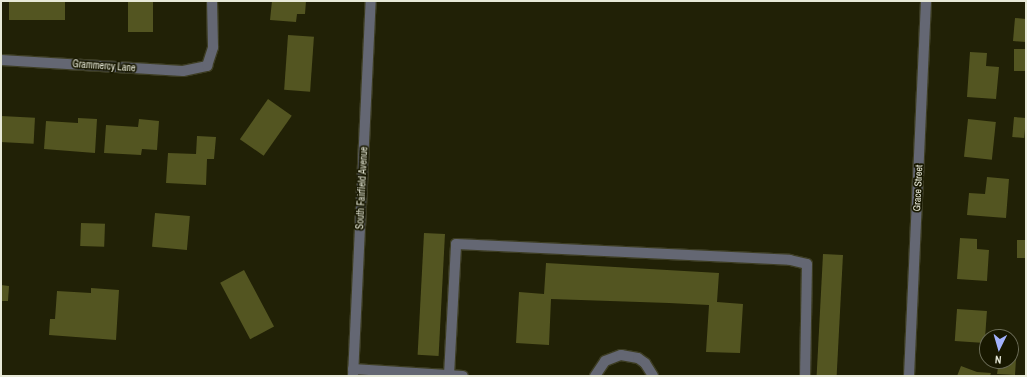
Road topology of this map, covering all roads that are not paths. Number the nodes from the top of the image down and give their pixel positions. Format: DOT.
graph roads {
  1 [pos="212,1"];
  2 [pos="371,1"];
  3 [pos="926,1"];
  4 [pos="1,60"];
  5 [pos="353,373"];
  6 [pos="449,375"];
  7 [pos="463,376"];
  8 [pos="595,376"];
  9 [pos="653,376"];
  10 [pos="805,376"];
  11 [pos="909,376"];
  1 -- 4 [label="street, Grammercy Lane"];
  2 -- 5 [label="street, South Fairfield Avenue"];
  3 -- 11 [label="street, Grace Street"];
  5 -- 6 [label="street"];
  6 -- 7 [label="street"];
  6 -- 10 [label="street"];
  8 -- 9 [label="street"];
}
